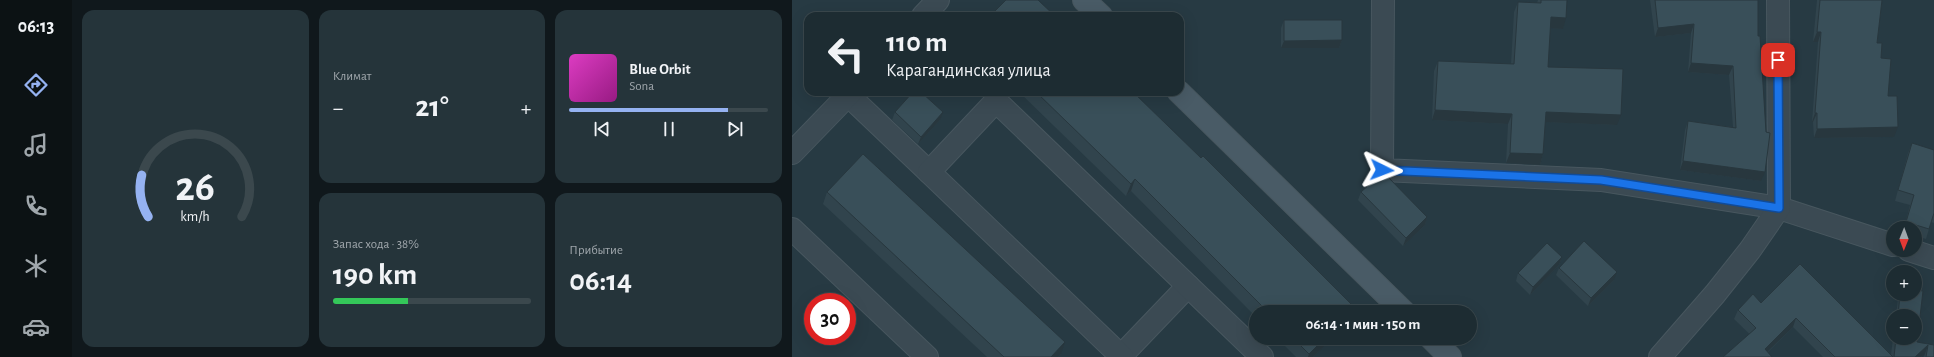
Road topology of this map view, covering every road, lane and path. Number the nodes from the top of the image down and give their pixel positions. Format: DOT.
graph roads {
  1 [pos="938,0"];
  2 [pos="1084,0"];
  3 [pos="1383,0"];
  4 [pos="1778,0"];
  5 [pos="927,12"];
  6 [pos="1097,12"];
  7 [pos="846,96"];
  8 [pos="852,96"];
  9 [pos="1183,96"];
  10 [pos="992,97"];
  11 [pos="792,153"];
  12 [pos="929,172"];
  13 [pos="1779,208"];
  14 [pos="792,229"];
  15 [pos="1886,243"];
  16 [pos="1922,254"];
  17 [pos="1934,258"];
  18 [pos="1188,286"];
  19 [pos="1397,305"];
  20 [pos="927,357"];
  21 [pos="1121,357"];
  22 [pos="1262,357"];
  23 [pos="1660,357"];
  1 -- 5 [label="street"];
  2 -- 6 [label="street"];
  3 -- 13 [label="street"];
  4 -- 13 [label="street"];
  7 -- 11 [label="street"];
  8 -- 12 [label="street"];
  9 -- 19 [label="street"];
  10 -- 12 [label="street"];
  10 -- 18 [label="street"];
  12 -- 21 [label="street"];
  13 -- 15 [label="street"];
  13 -- 23 [label="street"];
  14 -- 20 [label="street"];
  16 -- 17 [label="street"];
  18 -- 21 [label="street"];
  18 -- 22 [label="street"];
}
